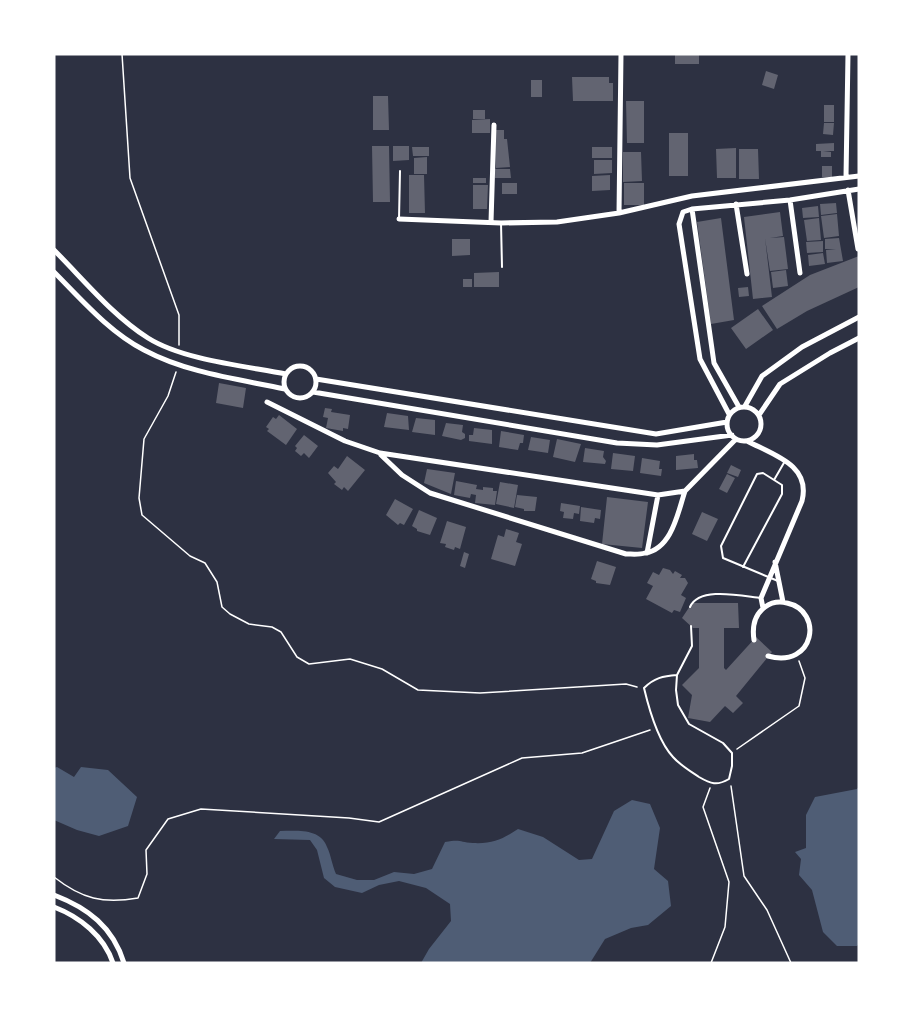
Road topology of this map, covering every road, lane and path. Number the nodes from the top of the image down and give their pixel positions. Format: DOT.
graph roads {
  1 [pos="122,54"];
  2 [pos="621,54"];
  3 [pos="848,54"];
  4 [pos="494,125"];
  5 [pos="400,171"];
  6 [pos="859,176"];
  7 [pos="846,177"];
  8 [pos="859,189"];
  9 [pos="848,190"];
  10 [pos="790,200"];
  11 [pos="736,204"];
  12 [pos="692,209"];
  13 [pos="619,213"];
  14 [pos="399,219"];
  15 [pos="491,222"];
  16 [pos="501,223"];
  17 [pos="858,249"];
  18 [pos="54,250"];
  19 [pos="501,267"];
  20 [pos="54,272"];
  21 [pos="800,273"];
  22 [pos="747,274"];
  23 [pos="859,317"];
  24 [pos="859,338"];
  25 [pos="180,352"];
  26 [pos="177,365"];
  27 [pos="286,374"];
  28 [pos="316,379"];
  29 [pos="285,389"];
  30 [pos="313,392"];
  31 [pos="267,402"];
  32 [pos="742,407"];
  33 [pos="729,414"];
  34 [pos="759,415"];
  35 [pos="727,422"];
  36 [pos="734,437"];
  37 [pos="747,441"];
  38 [pos="380,453"];
  39 [pos="785,461"];
  40 [pos="774,480"];
  41 [pos="685,491"];
  42 [pos="658,495"];
  43 [pos="647,554"];
  44 [pos="775,562"];
  45 [pos="743,567"];
  46 [pos="769,577"];
  47 [pos="780,582"];
  48 [pos="761,598"];
  49 [pos="783,602"];
  50 [pos="690,606"];
  51 [pos="763,608"];
  52 [pos="691,626"];
  53 [pos="754,640"];
  54 [pos="797,655"];
  55 [pos="768,656"];
  56 [pos="677,675"];
  57 [pos="644,688"];
  58 [pos="656,728"];
  59 [pos="732,753"];
  60 [pos="729,779"];
  61 [pos="712,784"];
  62 [pos="54,877"];
  63 [pos="54,895"];
  64 [pos="54,907"];
  65 [pos="113,963"];
  66 [pos="124,963"];
  67 [pos="711,963"];
  68 [pos="791,963"];
  1 -- 25 [label="path"];
  2 -- 13 [label="street"];
  3 -- 7 [label="street"];
  4 -- 15 [label="street"];
  5 -- 14 [label="lane"];
  6 -- 7 [label="street"];
  7 -- 13 [label="street"];
  8 -- 9 [label="street"];
  9 -- 10 [label="street"];
  9 -- 17 [label="street"];
  10 -- 11 [label="street"];
  10 -- 21 [label="street"];
  11 -- 12 [label="street"];
  11 -- 22 [label="street"];
  12 -- 32 [label="street"];
  12 -- 33 [label="street"];
  13 -- 16 [label="street"];
  14 -- 15 [label="street"];
  15 -- 16 [label="street"];
  16 -- 19 [label="lane"];
  18 -- 25 [label="street"];
  20 -- 26 [label="street"];
  23 -- 32 [label="street"];
  24 -- 34 [label="street"];
  25 -- 26 [label="street"];
  25 -- 27 [label="street"];
  26 -- 29 [label="street"];
  26 -- 57 [label="path"];
  27 -- 28 [label="street"];
  27 -- 29 [label="street"];
  28 -- 30 [label="street"];
  28 -- 35 [label="street"];
  29 -- 30 [label="street"];
  30 -- 36 [label="street"];
  31 -- 38 [label="street"];
  32 -- 33 [label="street"];
  32 -- 34 [label="street"];
  33 -- 35 [label="street"];
  34 -- 37 [label="street"];
  35 -- 36 [label="street"];
  36 -- 37 [label="street"];
  36 -- 41 [label="street"];
  37 -- 39 [label="street"];
  38 -- 42 [label="street"];
  38 -- 43 [label="street"];
  39 -- 40 [label="lane"];
  39 -- 44 [label="street"];
  40 -- 45 [label="lane"];
  40 -- 45 [label="lane"];
  41 -- 42 [label="street"];
  41 -- 43 [label="street"];
  42 -- 43 [label="street"];
  44 -- 46 [label="street"];
  44 -- 47 [label="street"];
  45 -- 46 [label="lane"];
  46 -- 47 [label="lane"];
  46 -- 48 [label="street"];
  47 -- 49 [label="street"];
  48 -- 50 [label="lane"];
  48 -- 51 [label="street"];
  49 -- 51 [label="street"];
  49 -- 54 [label="street"];
  51 -- 53 [label="street"];
  52 -- 56 [label="lane"];
  54 -- 55 [label="street"];
  54 -- 59 [label="path"];
  56 -- 57 [label="lane"];
  56 -- 59 [label="lane"];
  57 -- 58 [label="lane"];
  58 -- 61 [label="lane"];
  58 -- 62 [label="path"];
  59 -- 60 [label="lane"];
  60 -- 61 [label="lane"];
  60 -- 68 [label="path"];
  61 -- 67 [label="path"];
  63 -- 66 [label="street"];
  64 -- 65 [label="street"];
}
